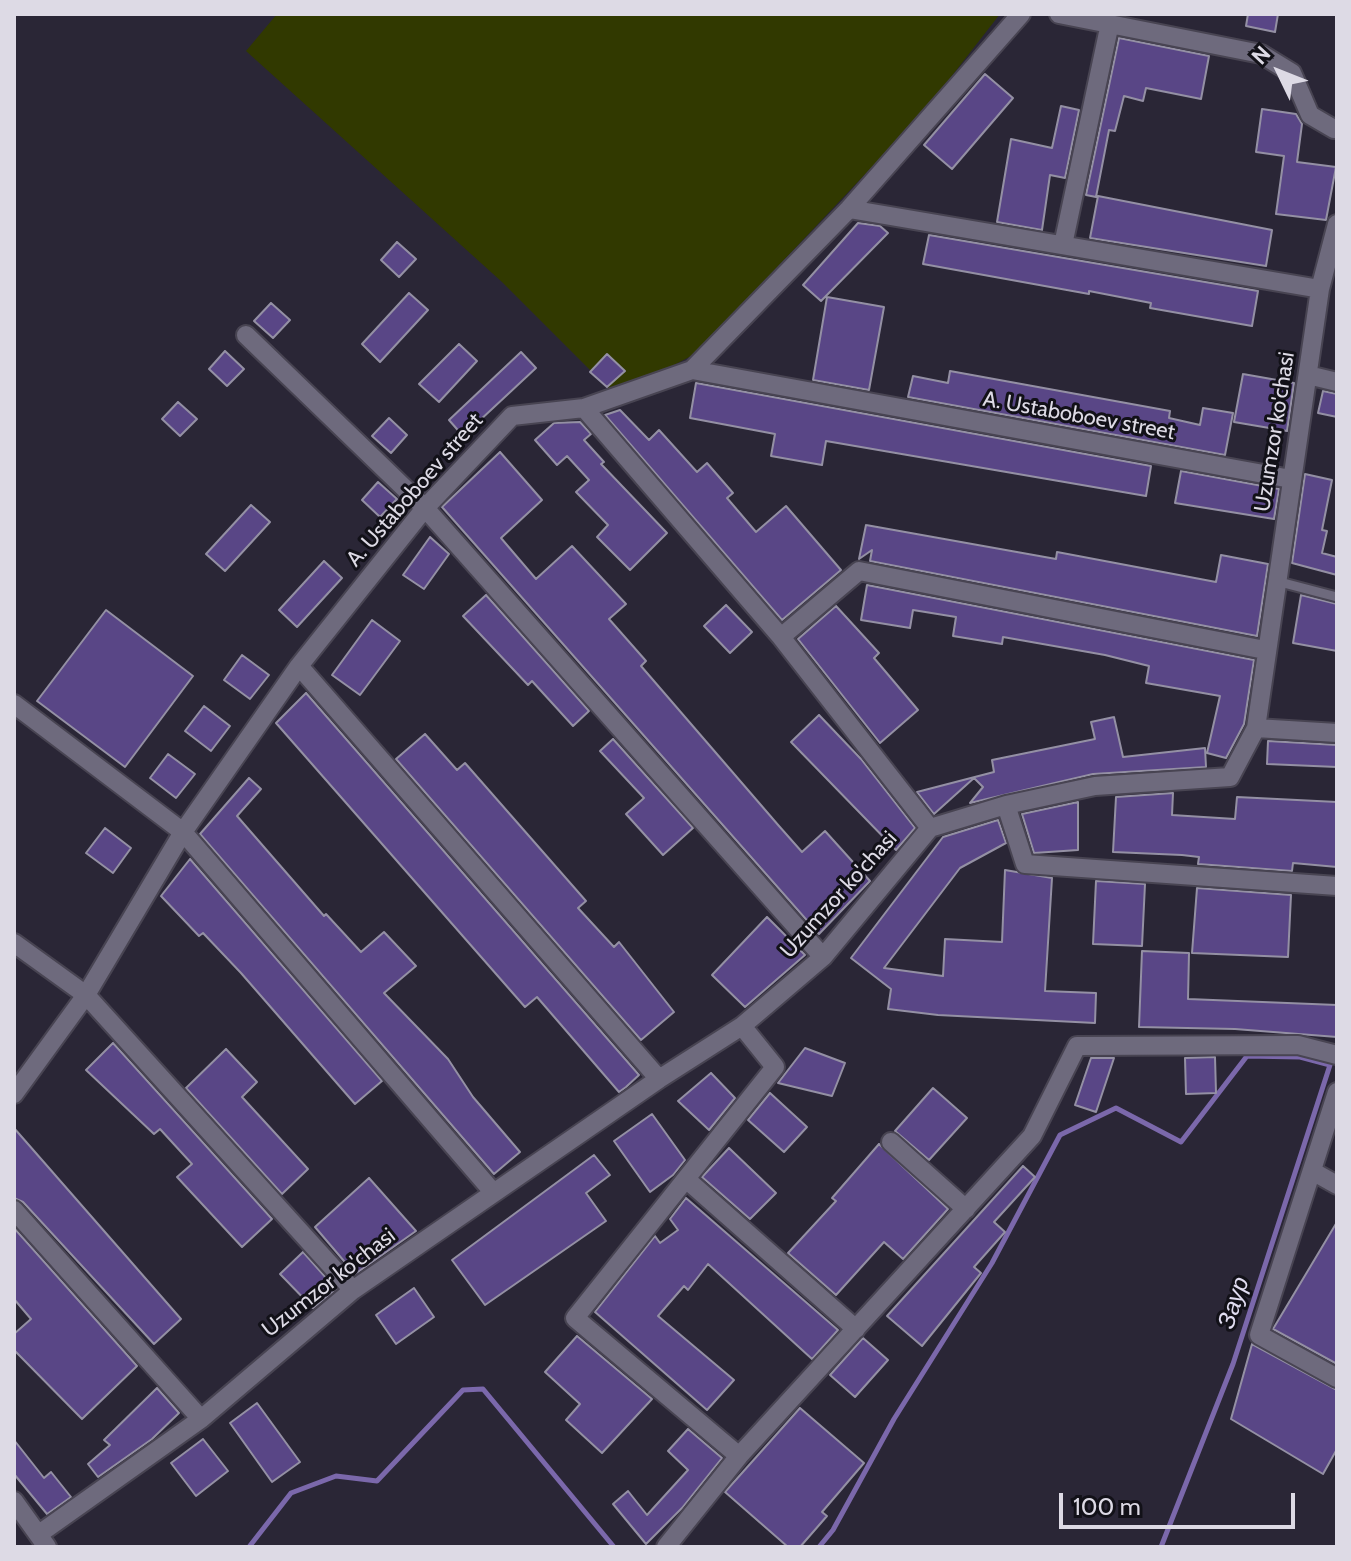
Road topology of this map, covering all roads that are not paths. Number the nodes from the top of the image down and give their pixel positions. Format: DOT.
graph roads {
  1 [pos="1021,14"];
  2 [pos="1059,14"];
  3 [pos="1110,23"];
  4 [pos="1336,132"];
  5 [pos="849,209"];
  6 [pos="1337,224"];
  7 [pos="1063,245"];
  8 [pos="1320,289"];
  9 [pos="246,335"];
  10 [pos="692,370"];
  11 [pos="1308,375"];
  12 [pos="1337,382"];
  13 [pos="584,408"];
  14 [pos="1291,479"];
  15 [pos="425,508"];
  16 [pos="1276,581"];
  17 [pos="1337,597"];
  18 [pos="781,637"];
  19 [pos="1265,650"];
  20 [pos="299,666"];
  21 [pos="14,704"];
  22 [pos="1256,728"];
  23 [pos="1337,733"];
  24 [pos="1006,805"];
  25 [pos="930,828"];
  26 [pos="183,832"];
  27 [pos="1337,886"];
  28 [pos="14,943"];
  29 [pos="823,957"];
  30 [pos="86,995"];
  31 [pos="742,1026"];
  32 [pos="1337,1055"];
  33 [pos="659,1079"];
  34 [pos="1337,1092"];
  35 [pos="14,1094"];
  36 [pos="891,1142"];
  37 [pos="1312,1171"];
  38 [pos="686,1179"];
  39 [pos="1337,1185"];
  40 [pos="493,1192"];
  41 [pos="966,1209"];
  42 [pos="14,1210"];
  43 [pos="353,1290"];
  44 [pos="856,1329"];
  45 [pos="1337,1378"];
  46 [pos="201,1419"];
  47 [pos="739,1456"];
  48 [pos="14,1501"];
  49 [pos="43,1541"];
  50 [pos="666,1547"];
  1 -- 5 [label="street"];
  2 -- 3 [label="street"];
  3 -- 4 [label="street"];
  3 -- 7 [label="street"];
  5 -- 7 [label="street"];
  5 -- 10 [label="street"];
  6 -- 8 [label="street, Uzumzor ko'chasi"];
  7 -- 8 [label="street"];
  8 -- 11 [label="street, Uzumzor ko'chasi"];
  9 -- 15 [label="street"];
  10 -- 13 [label="street, A. Ustaboboev street"];
  10 -- 14 [label="street, A. Ustaboboev street"];
  11 -- 12 [label="street"];
  11 -- 14 [label="street, Uzumzor ko'chasi"];
  13 -- 15 [label="street, A. Ustaboboev street"];
  13 -- 18 [label="street"];
  14 -- 16 [label="street, Uzumzor ko'chasi"];
  15 -- 20 [label="street, A. Ustaboboev street"];
  15 -- 29 [label="street"];
  16 -- 17 [label="lane"];
  16 -- 19 [label="street, Uzumzor ko'chasi"];
  18 -- 19 [label="street"];
  18 -- 25 [label="street"];
  19 -- 22 [label="street, Uzumzor ko'chasi"];
  20 -- 26 [label="street, A. Ustaboboev street"];
  20 -- 33 [label="street"];
  21 -- 26 [label="street"];
  22 -- 23 [label="street"];
  22 -- 24 [label="street, Uzumzor ko'chasi"];
  24 -- 25 [label="street, Uzumzor ko'chasi"];
  24 -- 27 [label="street"];
  25 -- 29 [label="street, Uzumzor ko'chasi"];
  26 -- 30 [label="street, A. Ustaboboev street"];
  26 -- 40 [label="street"];
  28 -- 30 [label="street"];
  29 -- 31 [label="street, Uzumzor ko'chasi"];
  30 -- 35 [label="street, A. Ustaboboev street"];
  30 -- 43 [label="street"];
  31 -- 33 [label="street, Uzumzor ko'chasi"];
  31 -- 38 [label="street"];
  32 -- 41 [label="street"];
  33 -- 40 [label="street, Uzumzor ko'chasi"];
  34 -- 37 [label="street"];
  36 -- 41 [label="street"];
  37 -- 39 [label="street"];
  37 -- 45 [label="street"];
  38 -- 44 [label="street"];
  38 -- 47 [label="street"];
  40 -- 43 [label="street, Uzumzor ko'chasi"];
  41 -- 44 [label="street"];
  42 -- 46 [label="street"];
  43 -- 46 [label="street, Uzumzor ko'chasi"];
  44 -- 47 [label="street"];
  46 -- 49 [label="street, Uzumzor ko'chasi"];
  47 -- 50 [label="street"];
  48 -- 49 [label="street"];
}
